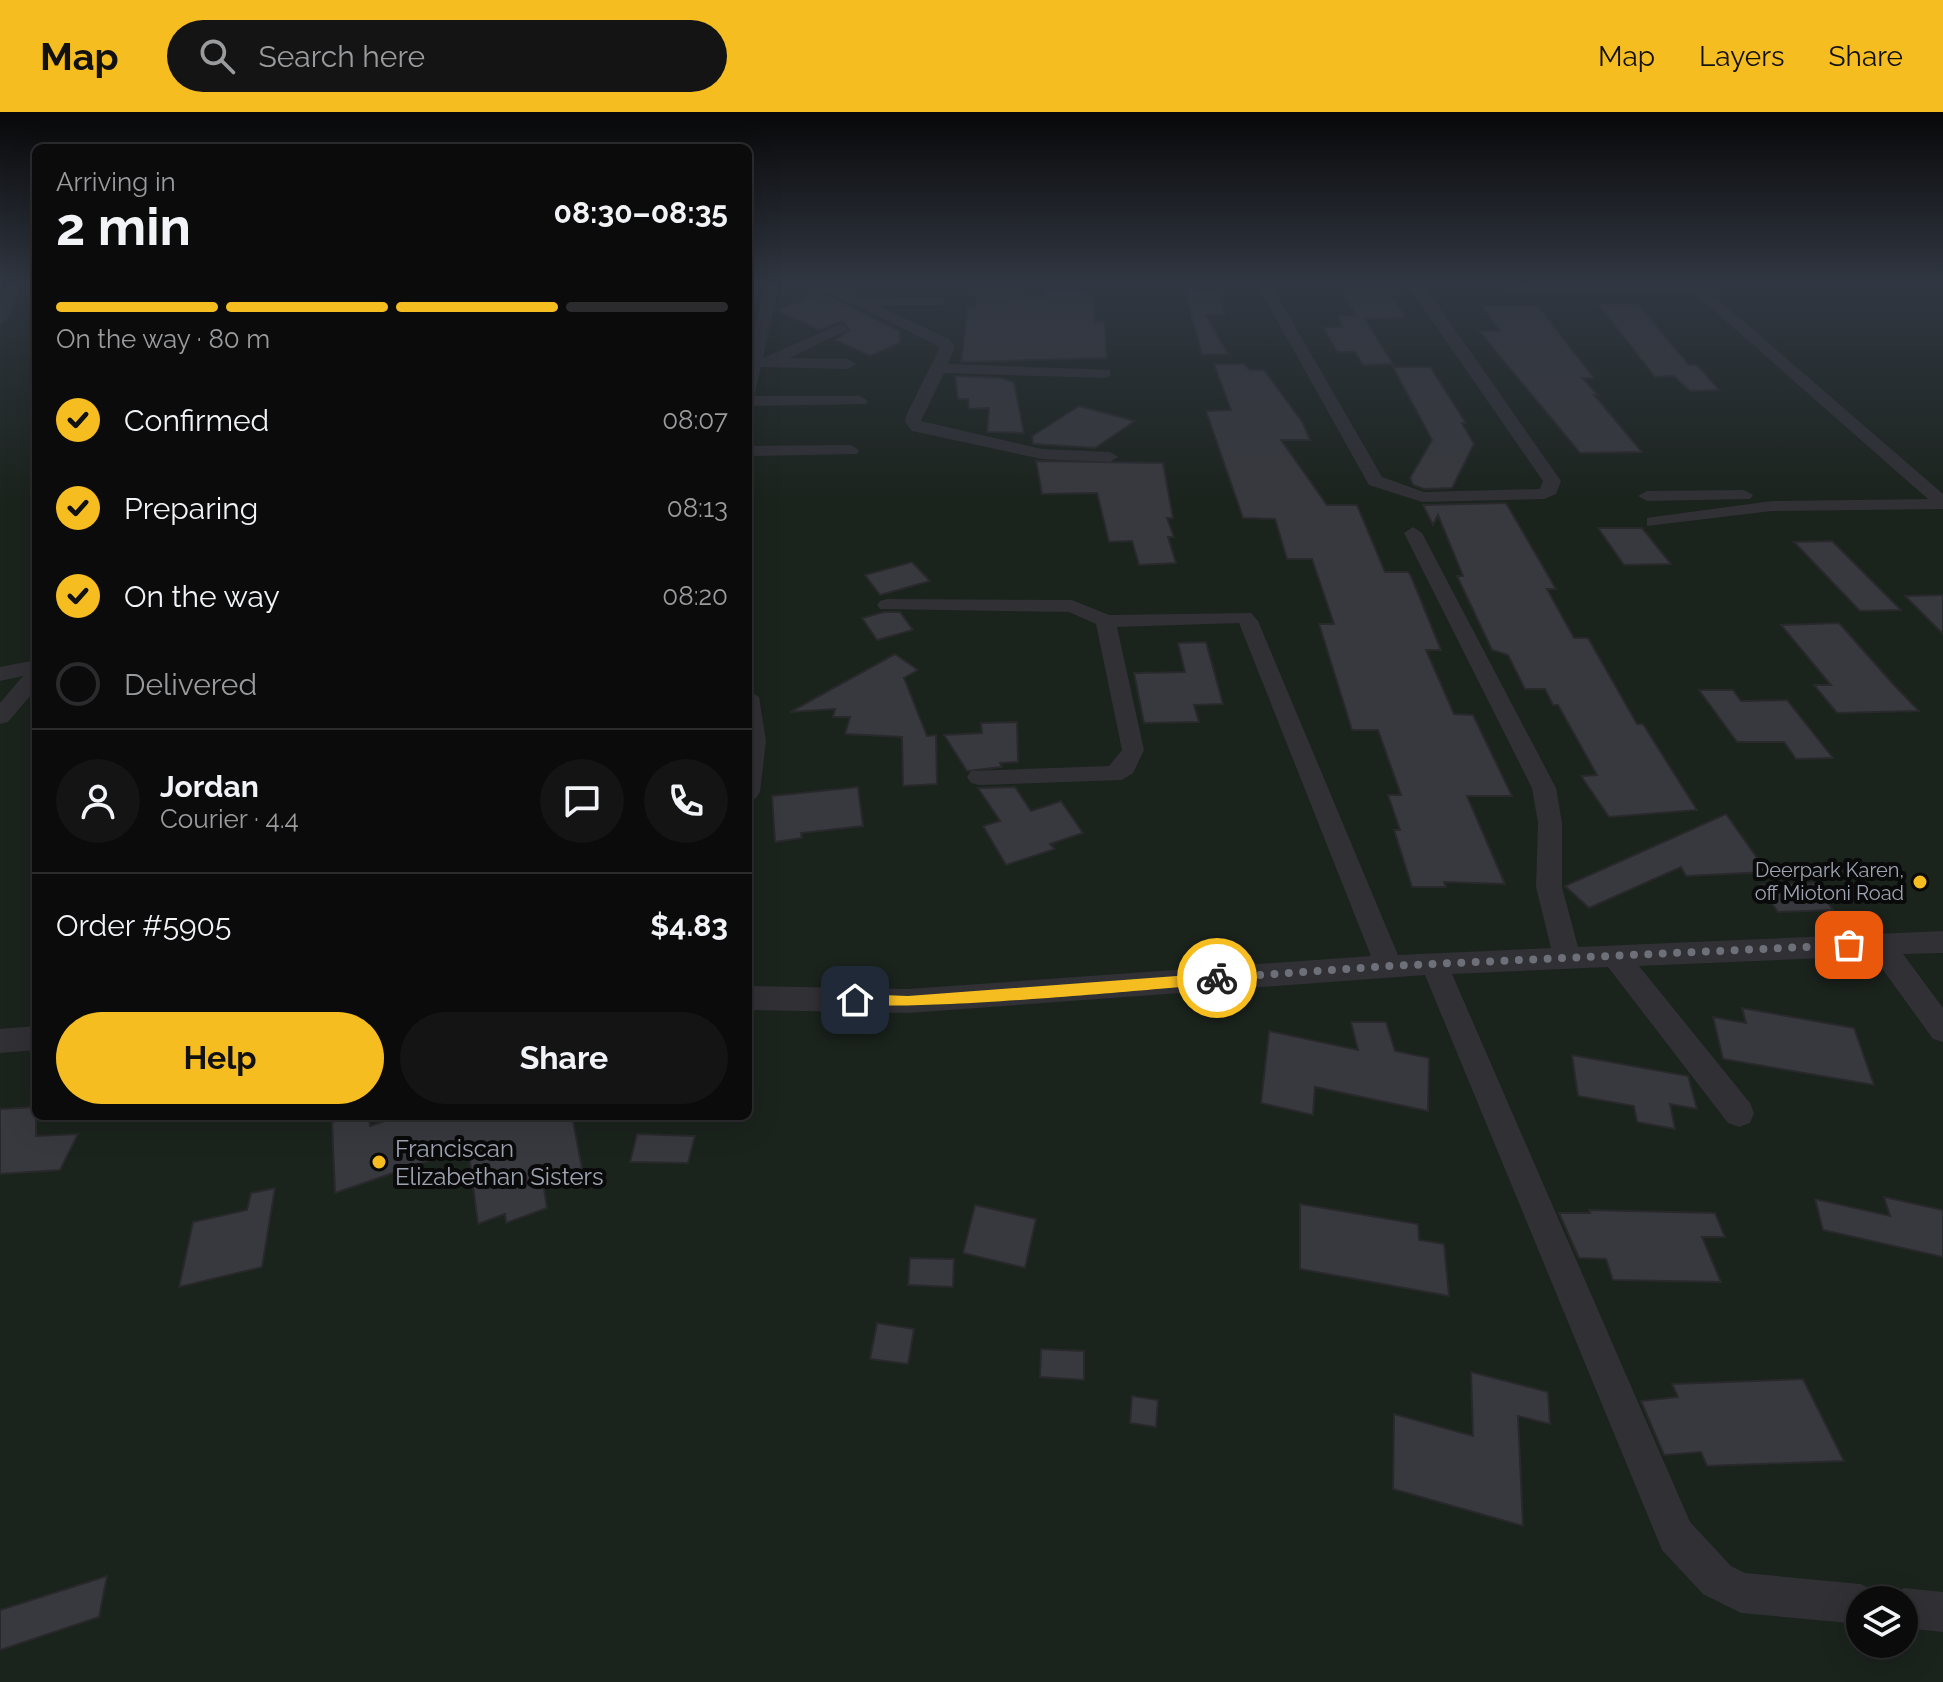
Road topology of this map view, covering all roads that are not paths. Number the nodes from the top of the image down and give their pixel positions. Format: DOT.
graph roads {
  1 [pos="761,356"];
  2 [pos="775,356"];
  3 [pos="944,356"];
  4 [pos="1304,356"];
  5 [pos="1465,356"];
  6 [pos="1775,356"];
  7 [pos="762,362"];
  8 [pos="848,364"];
  9 [pos="939,368"];
  10 [pos="1105,373"];
  11 [pos="752,384"];
  12 [pos="752,401"];
  13 [pos="860,401"];
  14 [pos="851,450"];
  15 [pos="752,451"];
  16 [pos="1110,457"];
  17 [pos="1921,484"];
  18 [pos="1647,496"];
  19 [pos="1943,504"];
  20 [pos="1653,522"];
  21 [pos="1413,533"];
  22 [pos="887,605"];
  23 [pos="1106,621"];
  24 [pos="32,668"];
  25 [pos="0,674"];
  26 [pos="32,680"];
  27 [pos="0,717"];
  28 [pos="752,722"];
  29 [pos="752,763"];
  30 [pos="979,777"];
  31 [pos="1943,942"];
  32 [pos="1879,943"];
  33 [pos="1615,956"];
  34 [pos="1567,958"];
  35 [pos="1434,964"];
  36 [pos="1389,966"];
  37 [pos="752,998"];
  38 [pos="1943,1030"];
  39 [pos="32,1038"];
  40 [pos="0,1041"];
  41 [pos="1739,1113"];
  42 [pos="1846,1603"];
  43 [pos="1918,1609"];
  44 [pos="1943,1612"];
  1 -- 7 [label="street"];
  2 -- 7 [label="street"];
  3 -- 9 [label="street"];
  4 -- 5 [label="street"];
  6 -- 17 [label="street"];
  7 -- 8 [label="street"];
  7 -- 11 [label="street"];
  9 -- 10 [label="street"];
  9 -- 16 [label="street"];
  12 -- 13 [label="street"];
  14 -- 15 [label="street"];
  17 -- 18 [label="street"];
  17 -- 19 [label="street"];
  19 -- 20 [label="street"];
  21 -- 34 [label="street"];
  22 -- 23 [label="street"];
  23 -- 30 [label="street"];
  23 -- 36 [label="street"];
  24 -- 25 [label="street"];
  26 -- 27 [label="street"];
  28 -- 29 [label="street"];
  31 -- 32 [label="street"];
  32 -- 33 [label="street"];
  32 -- 38 [label="street"];
  33 -- 34 [label="street"];
  33 -- 41 [label="street"];
  34 -- 35 [label="street"];
  35 -- 36 [label="street"];
  35 -- 42 [label="street"];
  36 -- 37 [label="street"];
  39 -- 40 [label="street"];
  43 -- 44 [label="street"];
}
